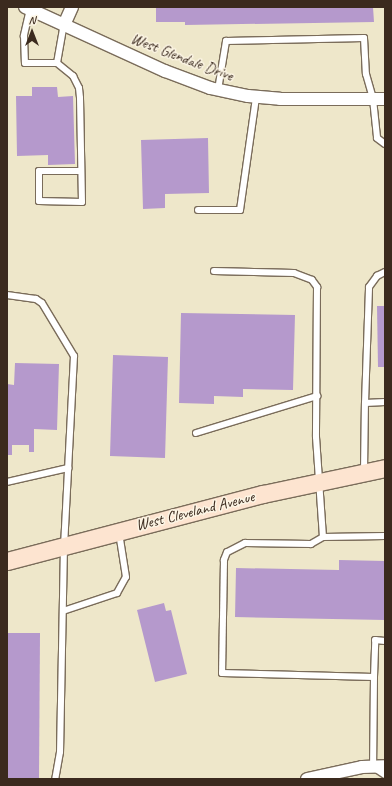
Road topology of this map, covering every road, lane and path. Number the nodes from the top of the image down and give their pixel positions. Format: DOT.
graph roads {
  1 [pos="72,7"];
  2 [pos="28,8"];
  3 [pos="64,24"];
  4 [pos="57,63"];
  5 [pos="218,90"];
  6 [pos="256,97"];
  7 [pos="379,99"];
  8 [pos="385,144"];
  9 [pos="81,171"];
  10 [pos="198,210"];
  11 [pos="214,271"];
  12 [pos="385,272"];
  13 [pos="7,295"];
  14 [pos="317,396"];
  15 [pos="385,402"];
  16 [pos="365,403"];
  17 [pos="196,433"];
  18 [pos="68,468"];
  19 [pos="385,468"];
  20 [pos="364,472"];
  21 [pos="319,481"];
  22 [pos="7,482"];
  23 [pos="118,530"];
  24 [pos="385,536"];
  25 [pos="323,537"];
  26 [pos="64,545"];
  27 [pos="7,560"];
  28 [pos="63,611"];
  29 [pos="385,641"];
  30 [pos="374,677"];
  31 [pos="379,766"];
  32 [pos="385,775"];
  33 [pos="55,779"];
  34 [pos="307,779"];
  1 -- 3 [label="street"];
  2 -- 3 [label="street, West Glendale Drive"];
  2 -- 4 [label="lane"];
  3 -- 4 [label="lane"];
  3 -- 5 [label="street, West Glendale Drive"];
  4 -- 9 [label="lane"];
  5 -- 6 [label="street, West Glendale Drive"];
  5 -- 7 [label="lane"];
  6 -- 7 [label="street, West Glendale Drive"];
  6 -- 10 [label="lane"];
  7 -- 8 [label="lane"];
  9 -- 9 [label="lane"];
  11 -- 14 [label="lane"];
  12 -- 16 [label="lane"];
  13 -- 18 [label="lane"];
  14 -- 17 [label="lane"];
  14 -- 21 [label="lane"];
  15 -- 16 [label="lane"];
  16 -- 20 [label="lane"];
  18 -- 22 [label="lane"];
  18 -- 26 [label="lane"];
  19 -- 20 [label="main road, West Cleveland Avenue"];
  20 -- 21 [label="main road, West Cleveland Avenue"];
  21 -- 23 [label="main road, West Cleveland Avenue"];
  21 -- 25 [label="lane"];
  23 -- 26 [label="main road, West Cleveland Avenue"];
  23 -- 28 [label="lane"];
  24 -- 25 [label="lane"];
  25 -- 30 [label="lane"];
  26 -- 27 [label="main road, West Cleveland Avenue"];
  26 -- 28 [label="lane"];
  28 -- 33 [label="lane"];
  29 -- 30 [label="lane"];
  30 -- 31 [label="lane"];
  31 -- 32 [label="lane"];
  31 -- 34 [label="street"];
}
